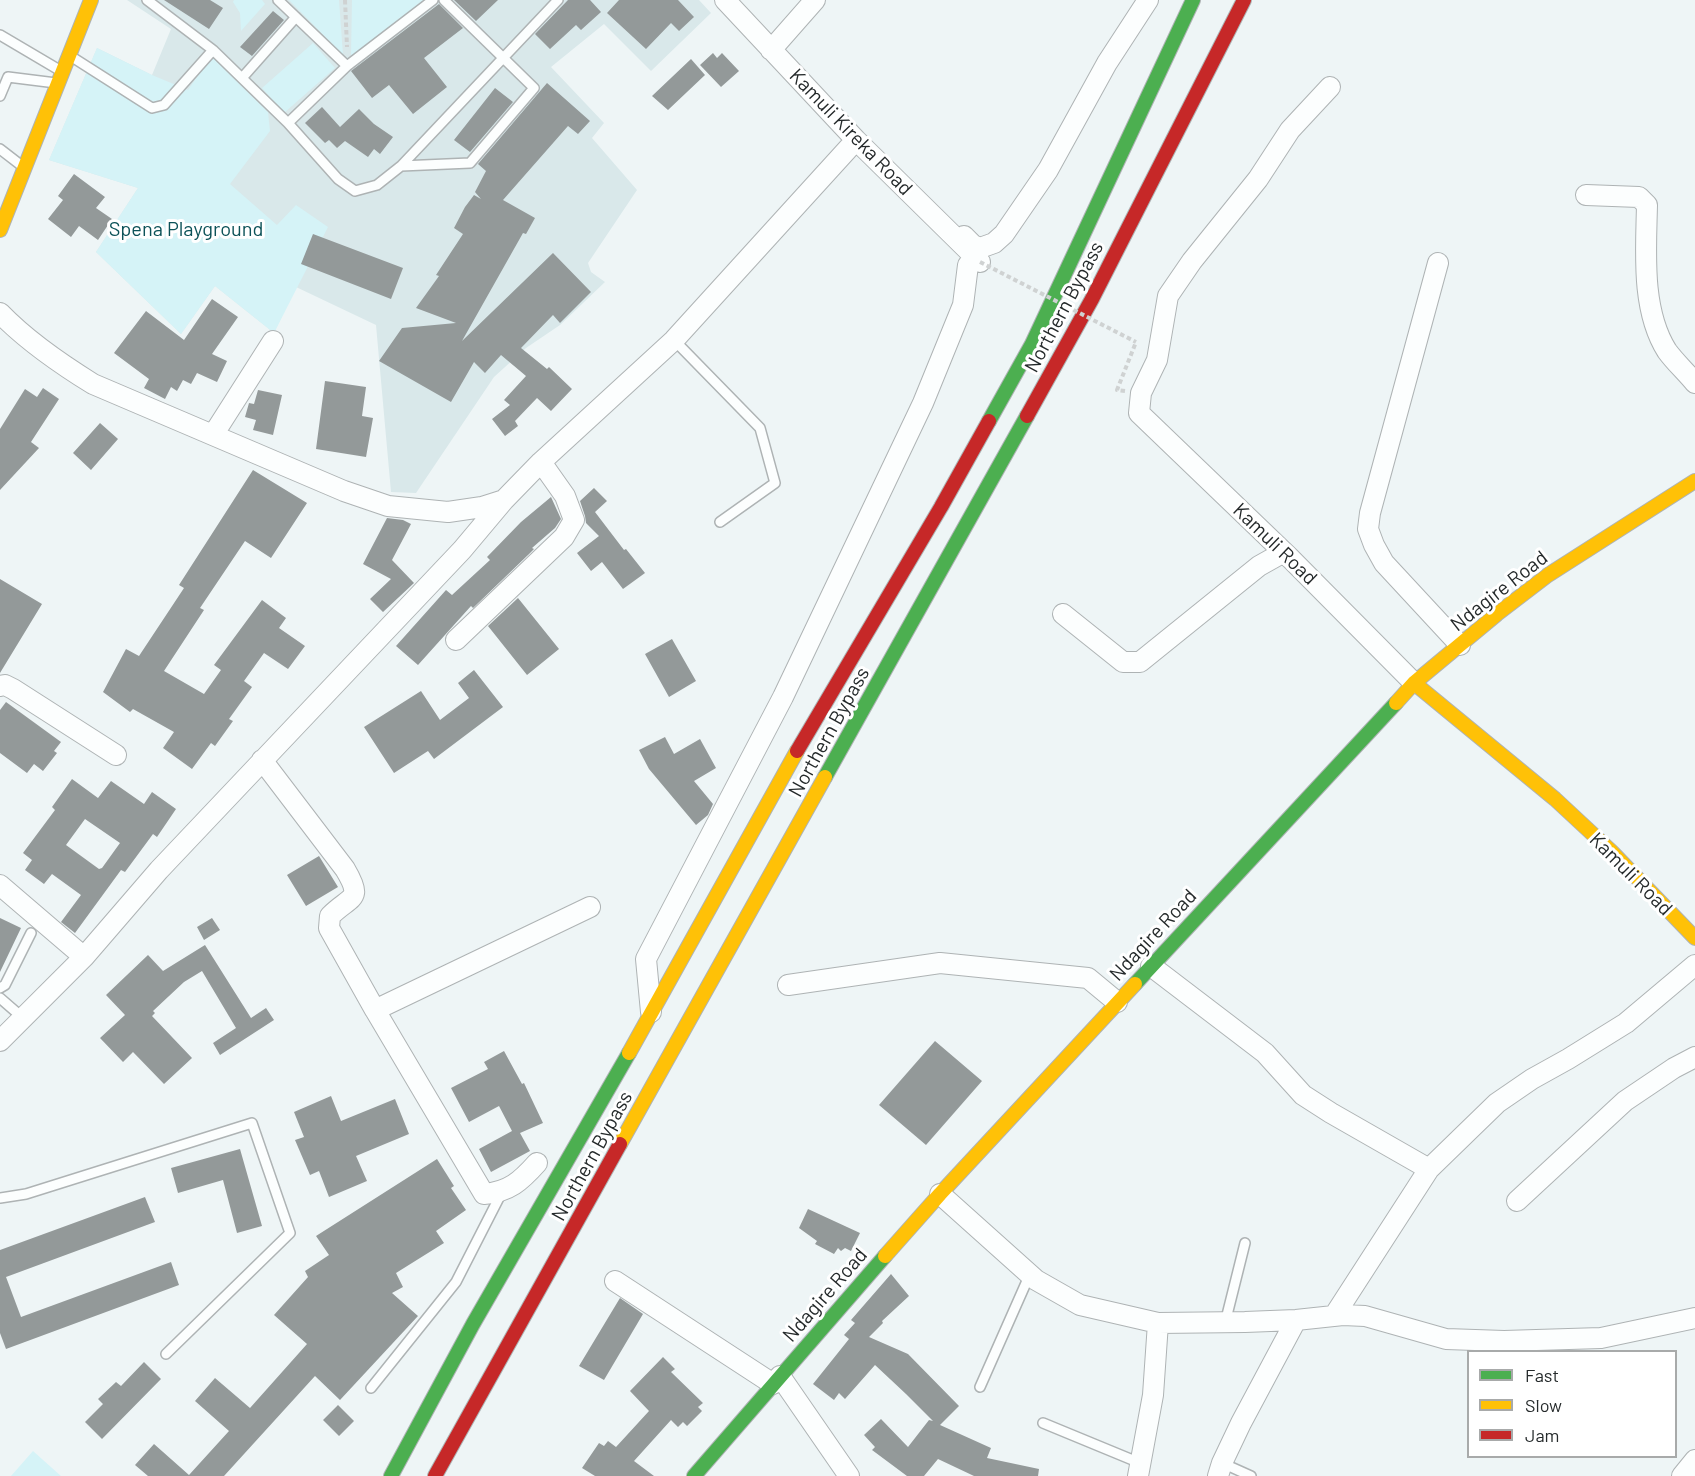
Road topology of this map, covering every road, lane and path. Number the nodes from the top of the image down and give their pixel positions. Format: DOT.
graph roads {
  1 [pos="91,0"];
  2 [pos="147,0"];
  3 [pos="278,0"];
  4 [pos="345,0"];
  5 [pos="433,0"];
  6 [pos="444,0"];
  7 [pos="558,0"];
  8 [pos="725,0"];
  9 [pos="815,0"];
  10 [pos="1148,0"];
  11 [pos="1193,0"];
  12 [pos="1244,0"];
  13 [pos="296,17"];
  14 [pos="0,35"];
  15 [pos="213,50"];
  16 [pos="771,50"];
  17 [pos="70,55"];
  18 [pos="503,58"];
  19 [pos="347,66"];
  20 [pos="4,75"];
  21 [pos="61,77"];
  22 [pos="242,78"];
  23 [pos="1330,87"];
  24 [pos="0,96"];
  25 [pos="288,123"];
  26 [pos="856,140"];
  27 [pos="0,149"];
  28 [pos="400,166"];
  29 [pos="25,168"];
  30 [pos="1586,195"];
  31 [pos="942,224"];
  32 [pos="0,230"];
  33 [pos="978,259"];
  34 [pos="1438,263"];
  35 [pos="0,313"];
  36 [pos="674,340"];
  37 [pos="273,341"];
  38 [pos="1136,342"];
  39 [pos="1695,383"];
  40 [pos="213,435"];
  41 [pos="541,462"];
  42 [pos="1695,481"];
  43 [pos="504,500"];
  44 [pos="720,522"];
  45 [pos="1284,552"];
  46 [pos="1063,614"];
  47 [pos="456,640"];
  48 [pos="1460,645"];
  49 [pos="1414,683"];
  50 [pos="0,686"];
  51 [pos="116,755"];
  52 [pos="262,760"];
  53 [pos="0,885"];
  54 [pos="590,907"];
  55 [pos="31,933"];
  56 [pos="1695,938"];
  57 [pos="84,957"];
  58 [pos="1695,965"];
  59 [pos="1151,966"];
  60 [pos="788,985"];
  61 [pos="0,988"];
  62 [pos="0,998"];
  63 [pos="1118,1002"];
  64 [pos="375,1010"];
  65 [pos="651,1014"];
  66 [pos="23,1018"];
  67 [pos="0,1041"];
  68 [pos="1695,1057"];
  69 [pos="537,1163"];
  70 [pos="1430,1169"];
  71 [pos="502,1192"];
  72 [pos="940,1194"];
  73 [pos="0,1198"];
  74 [pos="1517,1201"];
  75 [pos="1245,1243"];
  76 [pos="1030,1274"];
  77 [pos="615,1281"];
  78 [pos="1334,1316"];
  79 [pos="1695,1318"];
  80 [pos="1296,1320"];
  81 [pos="1158,1323"];
  82 [pos="1225,1323"];
  83 [pos="166,1354"];
  84 [pos="776,1380"];
  85 [pos="980,1387"];
  86 [pos="371,1388"];
  87 [pos="1043,1423"];
  88 [pos="1695,1460"];
  89 [pos="1139,1469"];
  90 [pos="1220,1470"];
  91 [pos="391,1476"];
  92 [pos="435,1476"];
  93 [pos="694,1476"];
  94 [pos="849,1476"];
  95 [pos="1251,1476"];
  96 [pos="1682,1476"];
  1 -- 17 [label="main road"];
  2 -- 15 [label="lane"];
  3 -- 13 [label="lane"];
  4 -- 19 [label="path"];
  5 -- 19 [label="lane"];
  6 -- 18 [label="lane"];
  7 -- 18 [label="lane"];
  8 -- 16 [label="street, Kamuli Kireka Road"];
  9 -- 16 [label="street"];
  10 -- 31 [label="street"];
  11 -- 65 [label="main road, Northern Bypass"];
  12 -- 92 [label="main road, Northern Bypass"];
  13 -- 19 [label="lane"];
  13 -- 22 [label="lane"];
  14 -- 21 [label="lane"];
  15 -- 17 [label="lane"];
  15 -- 22 [label="lane"];
  16 -- 26 [label="street, Kamuli Kireka Road"];
  17 -- 21 [label="main road"];
  18 -- 28 [label="lane"];
  18 -- 28 [label="lane"];
  19 -- 25 [label="lane"];
  20 -- 21 [label="lane"];
  20 -- 24 [label="lane"];
  21 -- 29 [label="main road"];
  22 -- 25 [label="lane"];
  23 -- 45 [label="street, Kamuli Road"];
  25 -- 28 [label="lane"];
  26 -- 31 [label="street, Kamuli Kireka Road"];
  26 -- 36 [label="street"];
  27 -- 29 [label="lane"];
  29 -- 32 [label="main road"];
  30 -- 39 [label="street"];
  31 -- 33 [label="street, Kamuli Kireka Road"];
  33 -- 38 [label="path, bridge"];
  33 -- 65 [label="street"];
  34 -- 48 [label="street"];
  35 -- 40 [label="street"];
  36 -- 41 [label="street"];
  36 -- 44 [label="lane"];
  37 -- 40 [label="street"];
  40 -- 43 [label="street"];
  41 -- 43 [label="street"];
  41 -- 47 [label="street"];
  42 -- 48 [label="main road, Ndagire Road"];
  43 -- 52 [label="street"];
  45 -- 46 [label="street"];
  45 -- 49 [label="street, Kamuli Road"];
  48 -- 49 [label="main road, Ndagire Road"];
  49 -- 56 [label="main road, Kamuli Road"];
  49 -- 59 [label="main road, Ndagire Road"];
  50 -- 51 [label="street"];
  52 -- 57 [label="street"];
  52 -- 64 [label="street"];
  53 -- 57 [label="street"];
  54 -- 64 [label="street"];
  55 -- 61 [label="lane"];
  57 -- 66 [label="street"];
  58 -- 70 [label="street"];
  59 -- 63 [label="main road, Ndagire Road"];
  59 -- 70 [label="street"];
  60 -- 63 [label="street"];
  62 -- 66 [label="lane"];
  63 -- 72 [label="main road, Ndagire Road"];
  64 -- 71 [label="street"];
  65 -- 91 [label="main road, Northern Bypass"];
  66 -- 67 [label="street"];
  68 -- 74 [label="street"];
  69 -- 71 [label="street"];
  70 -- 78 [label="street"];
  71 -- 86 [label="lane"];
  72 -- 76 [label="street"];
  72 -- 84 [label="main road, Ndagire Road"];
  73 -- 83 [label="lane"];
  75 -- 82 [label="lane"];
  76 -- 81 [label="street"];
  76 -- 85 [label="lane"];
  77 -- 84 [label="street"];
  78 -- 79 [label="street"];
  78 -- 80 [label="street"];
  80 -- 82 [label="street"];
  80 -- 90 [label="street"];
  81 -- 82 [label="street"];
  81 -- 89 [label="street"];
  84 -- 93 [label="main road, Ndagire Road"];
  84 -- 94 [label="street"];
  87 -- 89 [label="lane"];
  88 -- 96 [label="street"];
  90 -- 95 [label="lane"];
}
